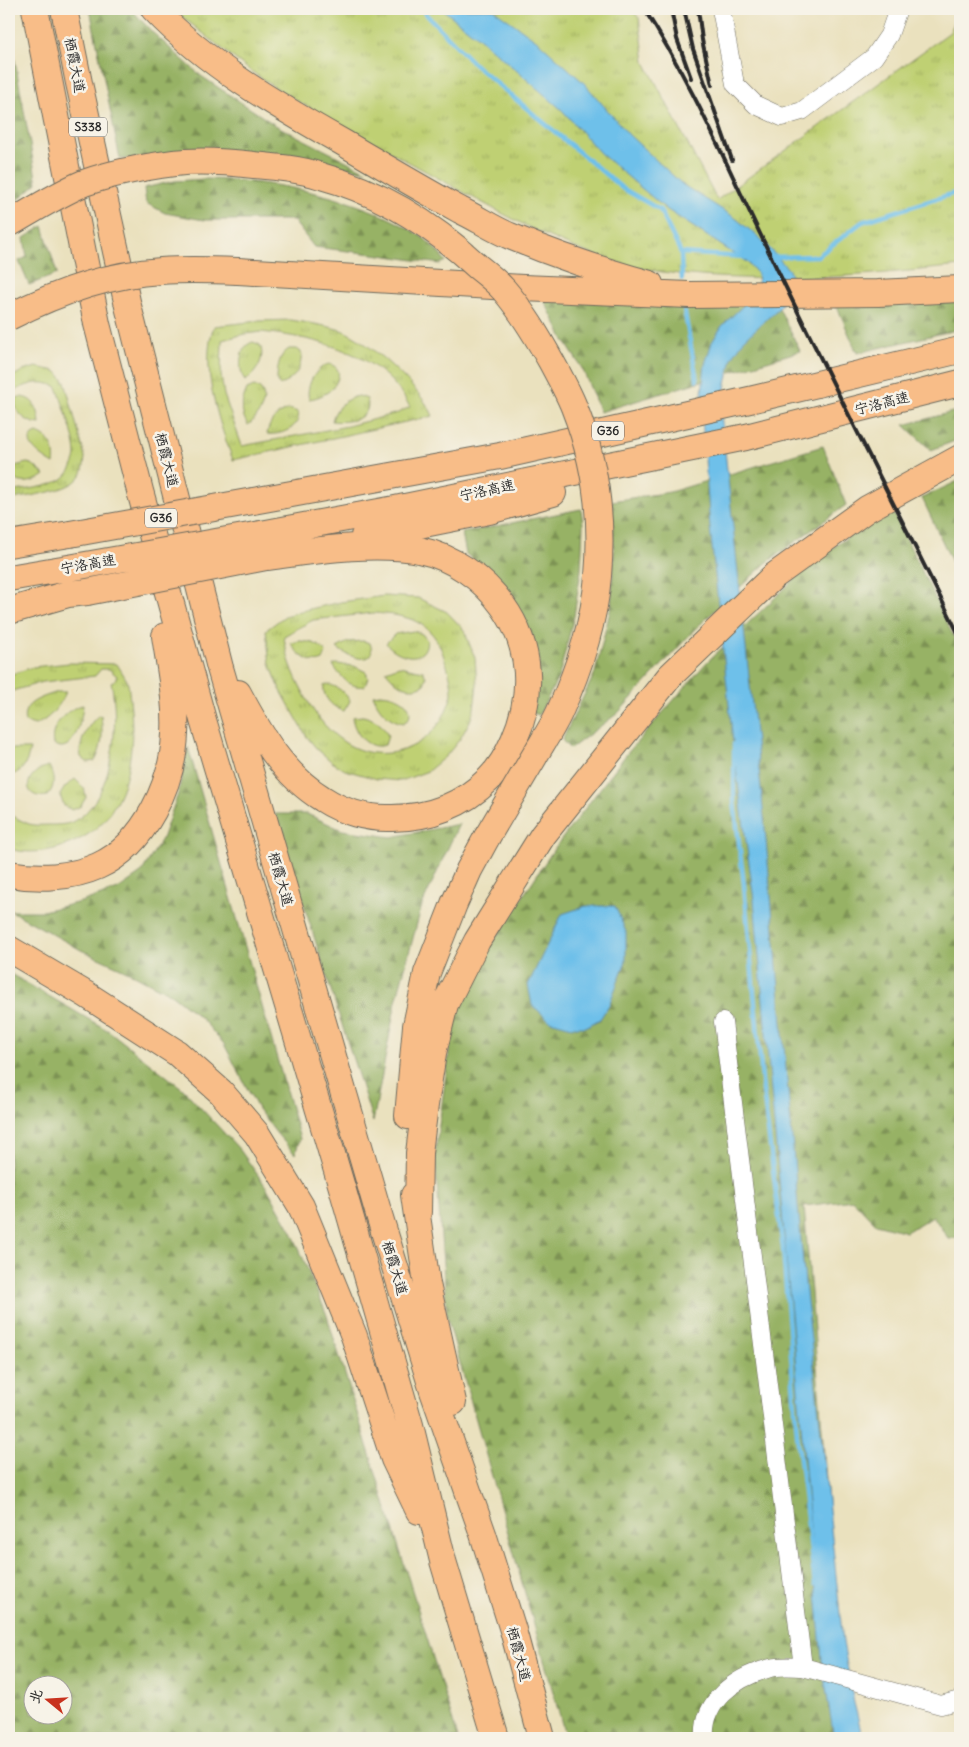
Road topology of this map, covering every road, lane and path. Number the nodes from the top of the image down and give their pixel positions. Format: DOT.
graph roads {
  1 [pos="35,9"];
  2 [pos="64,9"];
  3 [pos="154,9"];
  4 [pos="721,9"];
  5 [pos="898,9"];
  6 [pos="9,224"];
  7 [pos="115,245"];
  8 [pos="960,289"];
  9 [pos="689,295"];
  10 [pos="9,317"];
  11 [pos="97,324"];
  12 [pos="960,350"];
  13 [pos="960,383"];
  14 [pos="960,458"];
  15 [pos="9,544"];
  16 [pos="264,545"];
  17 [pos="9,578"];
  18 [pos="77,593"];
  19 [pos="9,599"];
  20 [pos="9,610"];
  21 [pos="9,874"];
  22 [pos="9,949"];
  23 [pos="722,1022"];
  24 [pos="418,1212"];
  25 [pos="482,1534"];
  26 [pos="443,1561"];
  27 [pos="803,1666"];
  28 [pos="960,1700"];
  29 [pos="496,1738"];
  30 [pos="542,1738"];
  31 [pos="705,1738"];
  1 -- 11 [label="highway, 栖霞大道 / S338"];
  2 -- 7 [label="highway, 栖霞大道 / S338"];
  3 -- 9 [label="highway"];
  4 -- 5 [label="street"];
  6 -- 24 [label="highway, bridge"];
  7 -- 16 [label="highway"];
  7 -- 25 [label="highway, 栖霞大道"];
  8 -- 9 [label="highway"];
  9 -- 10 [label="highway, bridge"];
  11 -- 21 [label="highway"];
  11 -- 26 [label="highway, 栖霞大道"];
  12 -- 15 [label="highway, G36, bridge"];
  13 -- 16 [label="highway, 宁洛高速"];
  14 -- 24 [label="highway"];
  16 -- 17 [label="highway, 宁洛高速, bridge"];
  16 -- 18 [label="highway, bridge"];
  18 -- 19 [label="highway"];
  18 -- 20 [label="highway"];
  22 -- 26 [label="highway"];
  23 -- 27 [label="street"];
  24 -- 25 [label="highway"];
  25 -- 30 [label="highway, 栖霞大道"];
  26 -- 29 [label="highway, 栖霞大道"];
  27 -- 28 [label="street"];
  27 -- 31 [label="street"];
}
